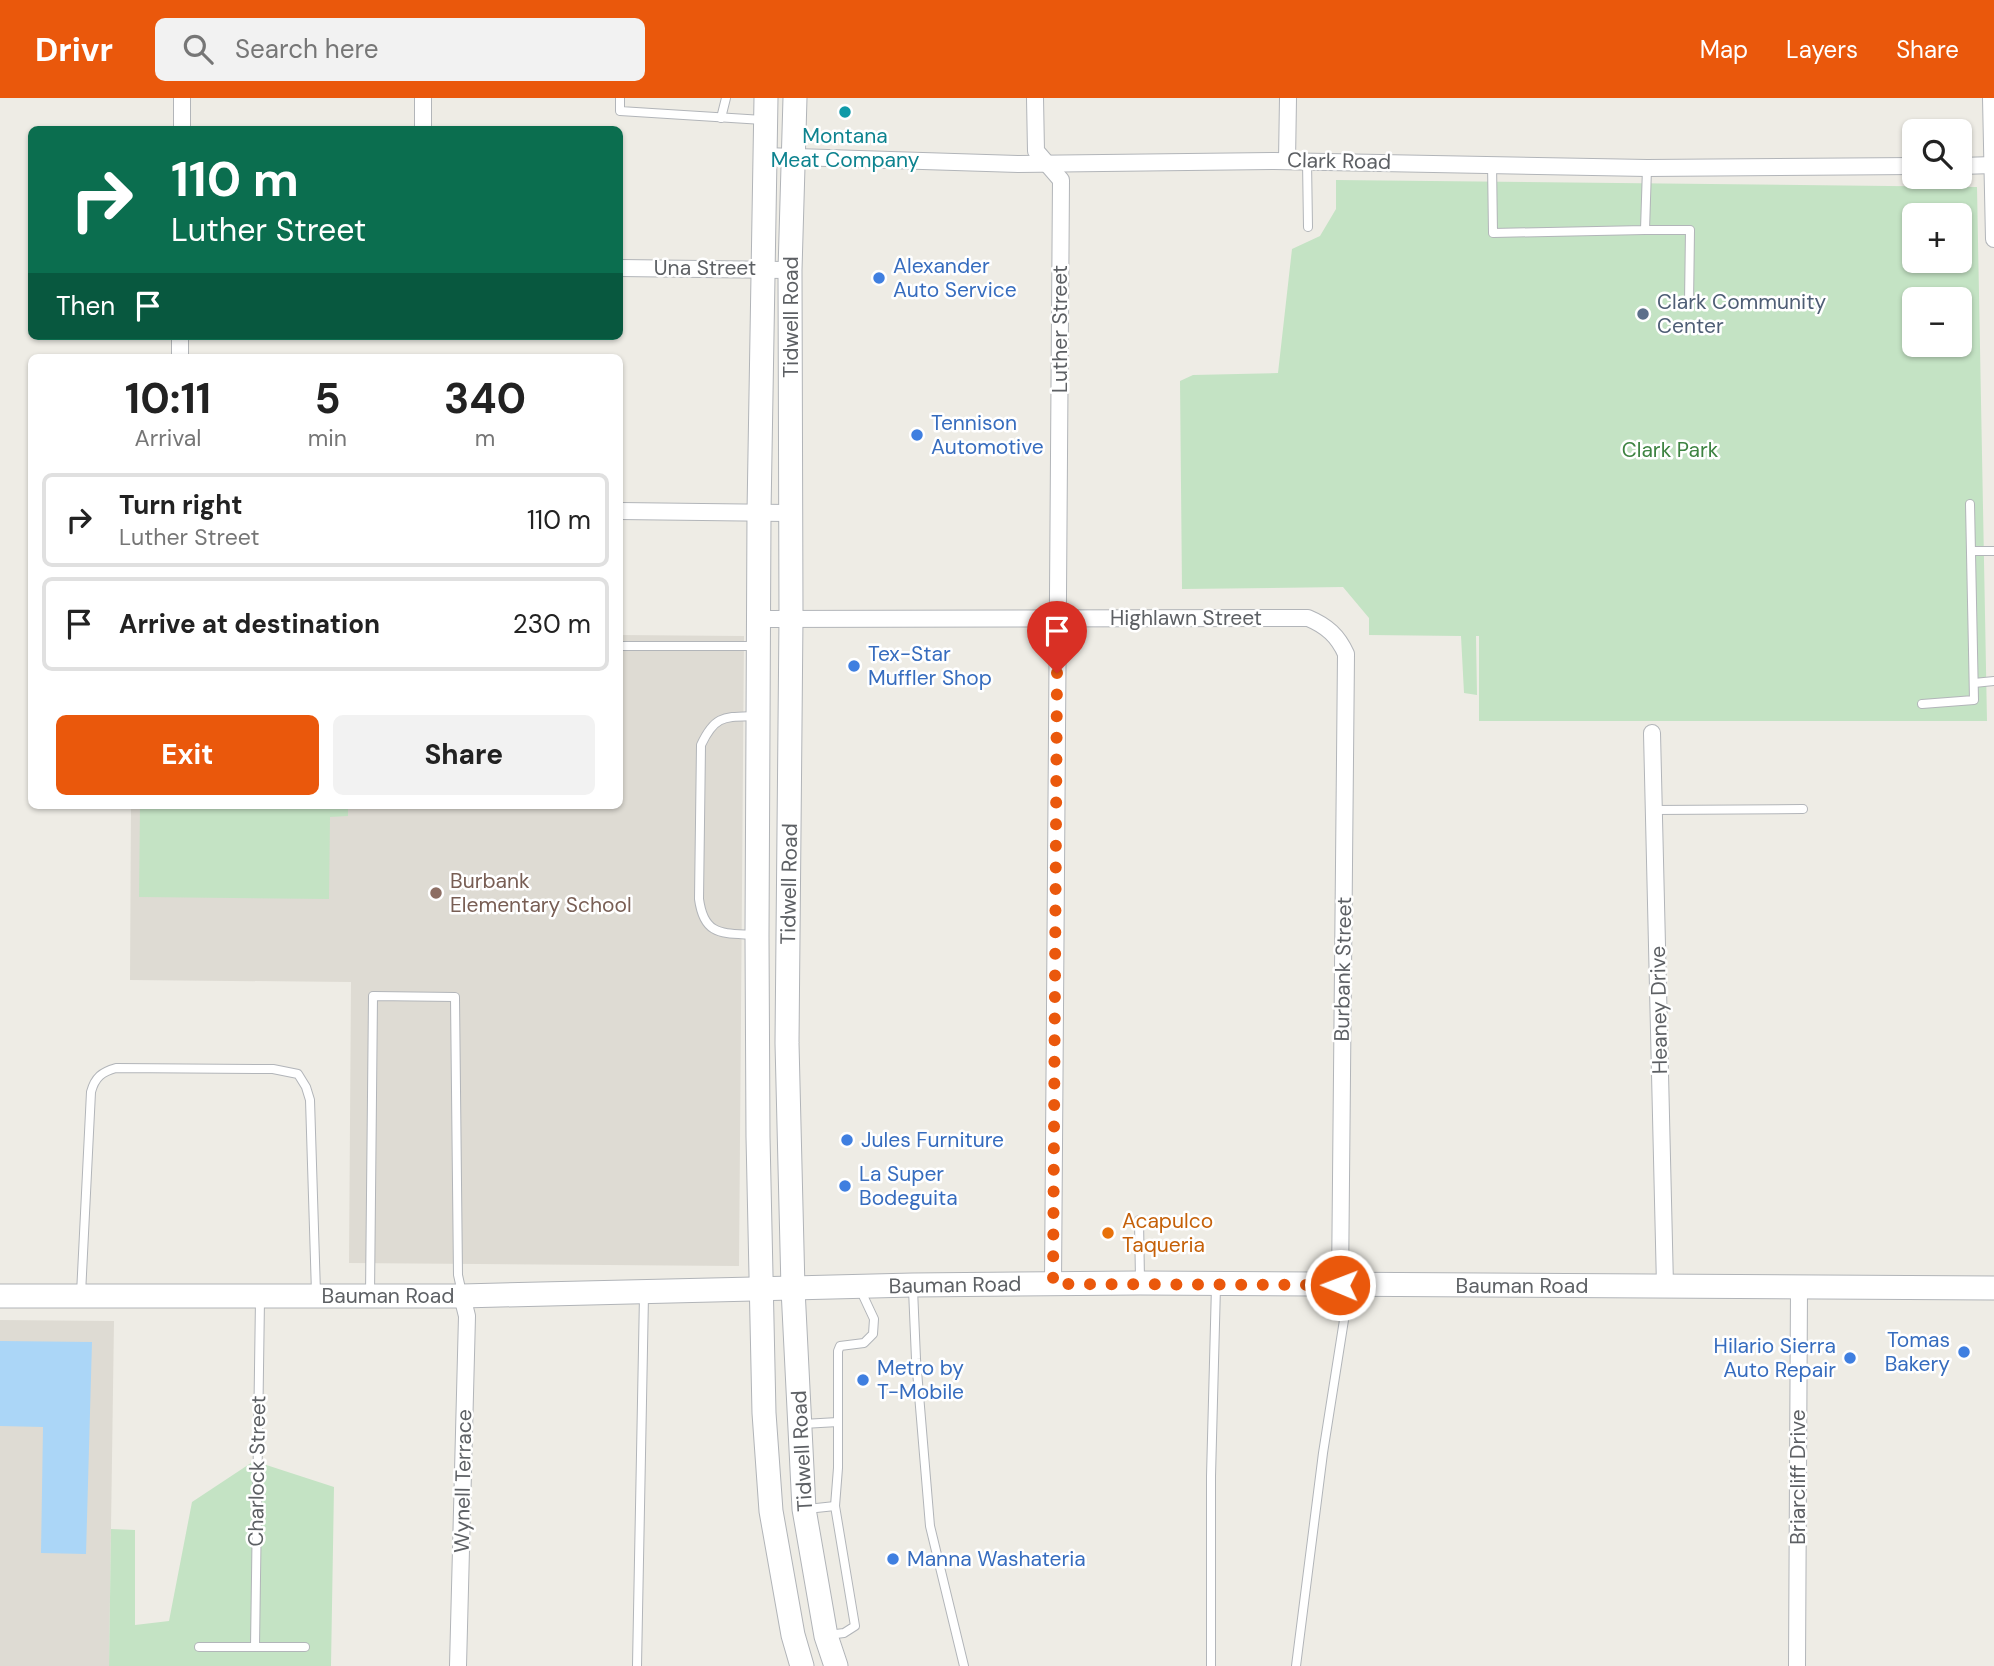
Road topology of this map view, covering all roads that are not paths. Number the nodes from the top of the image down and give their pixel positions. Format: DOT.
graph roads {
  1 [pos="182,98"];
  2 [pos="423,98"];
  3 [pos="620,98"];
  4 [pos="726,98"];
  5 [pos="795,98"];
  6 [pos="1035,98"];
  7 [pos="1288,98"];
  8 [pos="1991,98"];
  9 [pos="766,109"];
  10 [pos="721,117"];
  11 [pos="182,126"];
  12 [pos="423,126"];
  13 [pos="764,156"];
  14 [pos="794,157"];
  15 [pos="1287,161"];
  16 [pos="1307,161"];
  17 [pos="1046,162"];
  18 [pos="1492,163"];
  19 [pos="1993,165"];
  20 [pos="1902,166"];
  21 [pos="1972,166"];
  22 [pos="1647,168"];
  23 [pos="1308,227"];
  24 [pos="1645,230"];
  25 [pos="1994,239"];
  26 [pos="623,268"];
  27 [pos="763,269"];
  28 [pos="790,270"];
  29 [pos="1689,303"];
  30 [pos="1970,504"];
  31 [pos="623,511"];
  32 [pos="759,513"];
  33 [pos="791,513"];
  34 [pos="1971,551"];
  35 [pos="1994,551"];
  36 [pos="1058,617"];
  37 [pos="791,618"];
  38 [pos="758,619"];
  39 [pos="623,646"];
  40 [pos="758,646"];
  41 [pos="1346,654"];
  42 [pos="1994,681"];
  43 [pos="1973,682"];
  44 [pos="1922,704"];
  45 [pos="758,716"];
  46 [pos="1653,733"];
  47 [pos="1803,809"];
  48 [pos="1654,810"];
  49 [pos="758,832"];
  50 [pos="789,834"];
  51 [pos="757,936"];
  52 [pos="787,1043"];
  53 [pos="757,1045"];
  54 [pos="1139,1220"];
  55 [pos="1140,1283"];
  56 [pos="1217,1283"];
  57 [pos="1053,1284"];
  58 [pos="913,1285"];
  59 [pos="1340,1285"];
  60 [pos="1665,1286"];
  61 [pos="859,1287"];
  62 [pos="1799,1288"];
  63 [pos="1994,1288"];
  64 [pos="761,1289"];
  65 [pos="793,1289"];
  66 [pos="644,1292"];
  67 [pos="0,1296"];
  68 [pos="81,1296"];
  69 [pos="260,1296"];
  70 [pos="316,1296"];
  71 [pos="370,1296"];
  72 [pos="462,1296"];
  73 [pos="838,1422"];
  74 [pos="800,1424"];
  75 [pos="835,1506"];
  76 [pos="804,1509"];
  77 [pos="771,1511"];
  78 [pos="826,1636"];
  79 [pos="199,1647"];
  80 [pos="255,1647"];
  81 [pos="305,1647"];
  82 [pos="799,1664"];
  83 [pos="458,1666"];
  84 [pos="637,1666"];
  85 [pos="836,1666"];
  86 [pos="964,1666"];
  87 [pos="1211,1666"];
  88 [pos="1296,1666"];
  89 [pos="1797,1666"];
  1 -- 11 [label="street"];
  2 -- 12 [label="street"];
  3 -- 10 [label="lane"];
  4 -- 10 [label="lane"];
  5 -- 14 [label="main road, Tidwell Road"];
  6 -- 17 [label="street, Luther Street"];
  7 -- 15 [label="street"];
  8 -- 19 [label="street"];
  9 -- 10 [label="lane"];
  9 -- 13 [label="main road, Tidwell Road"];
  13 -- 14 [label="street, Clark Road"];
  13 -- 27 [label="main road, Tidwell Road"];
  14 -- 17 [label="street, Clark Road"];
  14 -- 28 [label="main road, Tidwell Road"];
  15 -- 16 [label="street, Clark Road"];
  15 -- 17 [label="street, Clark Road"];
  16 -- 18 [label="street, Clark Road"];
  16 -- 23 [label="lane"];
  17 -- 36 [label="street, Luther Street"];
  18 -- 22 [label="street, Clark Road"];
  18 -- 24 [label="lane"];
  19 -- 21 [label="street"];
  19 -- 25 [label="street"];
  20 -- 22 [label="street, Clark Road"];
  22 -- 24 [label="lane"];
  24 -- 29 [label="lane"];
  26 -- 27 [label="street, Una Street"];
  27 -- 28 [label="street, Una Street"];
  27 -- 32 [label="main road, Tidwell Road"];
  28 -- 33 [label="main road, Tidwell Road"];
  30 -- 34 [label="lane"];
  31 -- 32 [label="street"];
  32 -- 33 [label="street"];
  32 -- 38 [label="main road, Tidwell Road"];
  33 -- 37 [label="main road, Tidwell Road"];
  34 -- 35 [label="lane"];
  34 -- 43 [label="lane"];
  36 -- 37 [label="street, Highlawn Street"];
  36 -- 41 [label="street, Highlawn Street"];
  36 -- 57 [label="street, Luther Street"];
  37 -- 38 [label="street, Highlawn Street"];
  37 -- 50 [label="main road, Tidwell Road"];
  38 -- 40 [label="main road, Tidwell Road"];
  39 -- 40 [label="lane"];
  40 -- 45 [label="main road, Tidwell Road"];
  41 -- 59 [label="street, Burbank Street"];
  42 -- 43 [label="lane"];
  43 -- 44 [label="lane"];
  45 -- 49 [label="main road, Tidwell Road"];
  45 -- 51 [label="lane"];
  46 -- 48 [label="street, Heaney Drive"];
  47 -- 48 [label="lane"];
  48 -- 60 [label="street, Heaney Drive"];
  49 -- 50 [label="main road"];
  49 -- 51 [label="main road, Tidwell Road"];
  50 -- 52 [label="main road, Tidwell Road"];
  51 -- 53 [label="main road, Tidwell Road"];
  52 -- 53 [label="main road"];
  52 -- 65 [label="main road, Tidwell Road"];
  53 -- 64 [label="main road, Tidwell Road"];
  54 -- 55 [label="lane"];
  55 -- 56 [label="main road, Bauman Road"];
  55 -- 57 [label="main road, Bauman Road"];
  56 -- 59 [label="main road, Bauman Road"];
  56 -- 87 [label="lane"];
  57 -- 58 [label="main road, Bauman Road"];
  58 -- 61 [label="main road, Bauman Road"];
  58 -- 86 [label="lane"];
  59 -- 60 [label="main road, Bauman Road"];
  59 -- 88 [label="lane"];
  60 -- 62 [label="main road, Bauman Road"];
  61 -- 65 [label="main road, Bauman Road"];
  61 -- 73 [label="lane"];
  62 -- 63 [label="main road, Bauman Road"];
  62 -- 89 [label="street, Briarcliff Drive"];
  64 -- 65 [label="main road, Bauman Road"];
  64 -- 66 [label="main road, Bauman Road"];
  64 -- 77 [label="main road, Tidwell Road"];
  65 -- 74 [label="main road, Tidwell Road"];
  66 -- 72 [label="main road, Bauman Road"];
  66 -- 84 [label="lane"];
  67 -- 68 [label="main road, Bauman Road"];
  68 -- 69 [label="main road, Bauman Road"];
  68 -- 70 [label="lane"];
  69 -- 70 [label="main road, Bauman Road"];
  69 -- 80 [label="lane, Charlock Street"];
  70 -- 71 [label="main road, Bauman Road"];
  71 -- 72 [label="main road, Bauman Road"];
  71 -- 72 [label="lane"];
  72 -- 83 [label="street, Wynell Terrace"];
  73 -- 74 [label="lane"];
  73 -- 75 [label="lane"];
  74 -- 76 [label="main road, Tidwell Road"];
  75 -- 76 [label="lane"];
  75 -- 78 [label="lane"];
  76 -- 77 [label="main road"];
  76 -- 78 [label="main road, Tidwell Road"];
  77 -- 82 [label="main road, Tidwell Road"];
  78 -- 85 [label="main road, Tidwell Road"];
  79 -- 80 [label="lane"];
  80 -- 81 [label="lane"];
}
